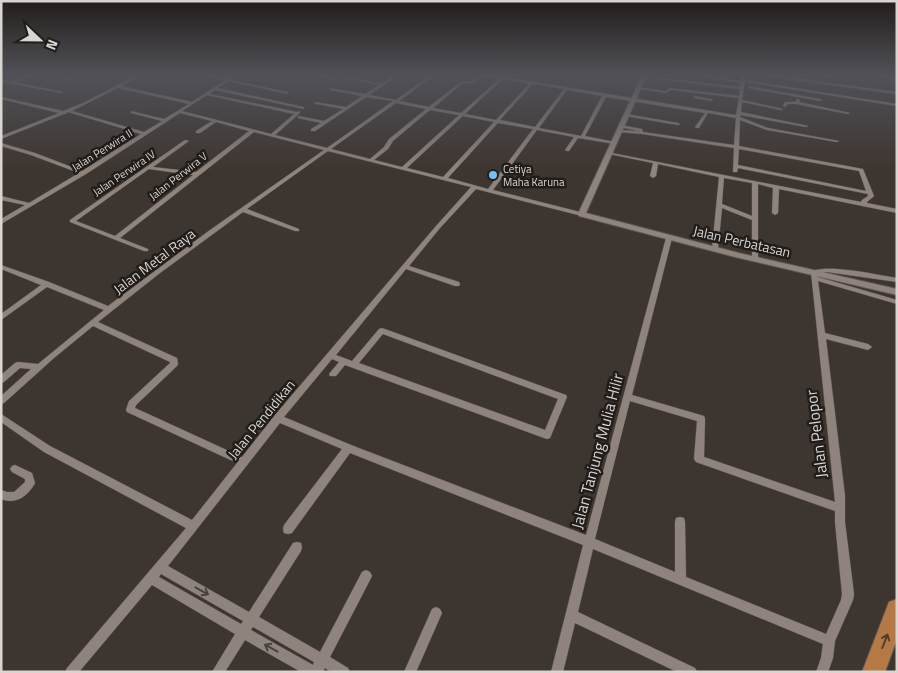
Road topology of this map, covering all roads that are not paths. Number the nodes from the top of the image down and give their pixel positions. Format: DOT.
graph roads {
  1 [pos="41,106"];
  2 [pos="78,106"];
  3 [pos="187,106"];
  4 [pos="260,106"];
  5 [pos="302,106"];
  6 [pos="336,106"];
  7 [pos="349,106"];
  8 [pos="390,106"];
  9 [pos="421,106"];
  10 [pos="471,106"];
  11 [pos="510,106"];
  12 [pos="553,106"];
  13 [pos="598,106"];
  14 [pos="630,106"];
  15 [pos="673,106"];
  16 [pos="740,106"];
  17 [pos="814,106"];
  18 [pos="346,108"];
  19 [pos="430,108"];
  20 [pos="67,112"];
  21 [pos="132,112"];
  22 [pos="180,112"];
  23 [pos="707,112"];
  24 [pos="848,113"];
  25 [pos="463,114"];
  26 [pos="298,115"];
  27 [pos="626,115"];
  28 [pos="738,116"];
  29 [pos="498,120"];
  30 [pos="166,121"];
  31 [pos="215,121"];
  32 [pos="325,122"];
  33 [pos="678,124"];
  34 [pos="806,126"];
  35 [pos="697,127"];
  36 [pos="536,128"];
  37 [pos="620,129"];
  38 [pos="313,130"];
  39 [pos="1,131"];
  40 [pos="252,131"];
  41 [pos="198,132"];
  42 [pos="12,134"];
  43 [pos="146,134"];
  44 [pos="274,135"];
  45 [pos="579,136"];
  46 [pos="1,138"];
  47 [pos="187,141"];
  48 [pos="837,141"];
  49 [pos="613,143"];
  50 [pos="1,144"];
  51 [pos="736,147"];
  52 [pos="329,150"];
  53 [pos="567,150"];
  54 [pos="609,153"];
  55 [pos="371,160"];
  56 [pos="656,163"];
  57 [pos="735,166"];
  58 [pos="150,168"];
  59 [pos="404,168"];
  60 [pos="84,173"];
  61 [pos="198,174"];
  62 [pos="654,176"];
  63 [pos="722,176"];
  64 [pos="445,178"];
  65 [pos="735,178"];
  66 [pos="755,182"];
  67 [pos="476,186"];
  68 [pos="776,186"];
  69 [pos="490,190"];
  70 [pos="869,192"];
  71 [pos="1,198"];
  72 [pos="864,204"];
  73 [pos="30,205"];
  74 [pos="719,205"];
  75 [pos="244,210"];
  76 [pos="897,211"];
  77 [pos="775,213"];
  78 [pos="582,214"];
  79 [pos="755,219"];
  80 [pos="1,222"];
  81 [pos="297,230"];
  82 [pos="116,238"];
  83 [pos="669,238"];
  84 [pos="715,249"];
  85 [pos="146,250"];
  86 [pos="755,259"];
  87 [pos="405,267"];
  88 [pos="3,268"];
  89 [pos="815,275"];
  90 [pos="897,280"];
  91 [pos="47,284"];
  92 [pos="457,284"];
  93 [pos="897,292"];
  94 [pos="897,302"];
  95 [pos="109,309"];
  96 [pos="1,318"];
  97 [pos="92,322"];
  98 [pos="821,335"];
  99 [pos="868,347"];
  100 [pos="331,356"];
  101 [pos="344,361"];
  102 [pos="354,364"];
  103 [pos="38,367"];
  104 [pos="333,374"];
  105 [pos="1,382"];
  106 [pos="16,387"];
  107 [pos="627,397"];
  108 [pos="1,401"];
  109 [pos="1,417"];
  110 [pos="278,418"];
  111 [pos="348,448"];
  112 [pos="244,462"];
  113 [pos="15,469"];
  114 [pos="1,494"];
  115 [pos="840,508"];
  116 [pos="680,522"];
  117 [pos="193,526"];
  118 [pos="288,529"];
  119 [pos="589,542"];
  120 [pos="297,547"];
  121 [pos="160,567"];
  122 [pos="366,576"];
  123 [pos="150,578"];
  124 [pos="681,580"];
  125 [pos="897,610"];
  126 [pos="436,613"];
  127 [pos="571,615"];
  128 [pos="251,619"];
  129 [pos="243,632"];
  130 [pos="829,641"];
  131 [pos="322,659"];
  132 [pos="71,672"];
  133 [pos="218,672"];
  134 [pos="315,672"];
  135 [pos="344,672"];
  136 [pos="410,672"];
  137 [pos="557,672"];
  138 [pos="692,672"];
  139 [pos="822,672"];
  140 [pos="873,672"];
  1 -- 20 [label="street"];
  2 -- 20 [label="street"];
  3 -- 22 [label="street, Jalan Perwira II"];
  4 -- 26 [label="street"];
  5 -- 26 [label="street"];
  6 -- 18 [label="street"];
  7 -- 18 [label="street"];
  8 -- 52 [label="street, Jalan Metal Raya"];
  9 -- 19 [label="street"];
  10 -- 25 [label="street"];
  11 -- 29 [label="street"];
  12 -- 36 [label="street"];
  13 -- 45 [label="street"];
  14 -- 27 [label="street"];
  15 -- 23 [label="street"];
  16 -- 28 [label="street"];
  17 -- 24 [label="street"];
  18 -- 32 [label="street"];
  19 -- 25 [label="street"];
  19 -- 55 [label="street"];
  20 -- 42 [label="street"];
  20 -- 43 [label="street"];
  21 -- 30 [label="street"];
  22 -- 30 [label="street, Jalan Perwira II"];
  22 -- 31 [label="street"];
  23 -- 28 [label="street"];
  23 -- 35 [label="street"];
  25 -- 29 [label="street"];
  25 -- 59 [label="street"];
  26 -- 32 [label="street"];
  26 -- 44 [label="street"];
  27 -- 33 [label="street"];
  27 -- 37 [label="street"];
  28 -- 34 [label="street"];
  28 -- 48 [label="street"];
  28 -- 51 [label="street"];
  29 -- 36 [label="street"];
  29 -- 64 [label="street"];
  30 -- 43 [label="street, Jalan Perwira II"];
  31 -- 40 [label="street"];
  31 -- 41 [label="street"];
  32 -- 38 [label="street"];
  36 -- 45 [label="street"];
  36 -- 69 [label="street"];
  37 -- 49 [label="street"];
  37 -- 51 [label="street"];
  39 -- 42 [label="street"];
  40 -- 44 [label="street"];
  40 -- 61 [label="street, Jalan Perwira V"];
  42 -- 46 [label="street"];
  43 -- 60 [label="street, Jalan Perwira II"];
  44 -- 52 [label="street"];
  45 -- 49 [label="street"];
  45 -- 53 [label="street"];
  47 -- 58 [label="street, Jalan Perwira IV"];
  49 -- 54 [label="street"];
  50 -- 60 [label="street"];
  51 -- 57 [label="street"];
  51 -- 70 [label="street"];
  52 -- 55 [label="street"];
  52 -- 75 [label="street, Jalan Metal Raya"];
  54 -- 56 [label="street"];
  54 -- 78 [label="street"];
  55 -- 59 [label="street"];
  56 -- 62 [label="street"];
  56 -- 63 [label="street"];
  57 -- 65 [label="street"];
  57 -- 70 [label="street"];
  58 -- 61 [label="street"];
  58 -- 82 [label="street, Jalan Perwira IV"];
  59 -- 64 [label="street"];
  60 -- 73 [label="street, Jalan Perwira II"];
  61 -- 82 [label="street, Jalan Perwira V"];
  63 -- 65 [label="street"];
  63 -- 74 [label="street"];
  64 -- 67 [label="street"];
  65 -- 66 [label="street"];
  66 -- 68 [label="street"];
  66 -- 79 [label="street"];
  67 -- 69 [label="street"];
  67 -- 87 [label="street, Jalan Pendidikan"];
  68 -- 72 [label="street"];
  68 -- 77 [label="street"];
  69 -- 78 [label="street"];
  70 -- 72 [label="street"];
  71 -- 73 [label="street"];
  72 -- 76 [label="street"];
  73 -- 80 [label="street, Jalan Perwira II"];
  74 -- 79 [label="street"];
  74 -- 84 [label="street"];
  75 -- 81 [label="street"];
  75 -- 95 [label="street, Jalan Metal Raya"];
  78 -- 83 [label="street, Jalan Perbatasan"];
  79 -- 86 [label="street"];
  82 -- 85 [label="street"];
  83 -- 84 [label="street, Jalan Perbatasan"];
  83 -- 107 [label="street, Jalan Tanjung Mulia Hilir"];
  84 -- 86 [label="street, Jalan Perbatasan"];
  86 -- 89 [label="street, Jalan Perbatasan"];
  87 -- 92 [label="street"];
  87 -- 100 [label="street, Jalan Pendidikan"];
  88 -- 91 [label="street"];
  89 -- 90 [label="street"];
  89 -- 93 [label="street, Jalan Perbatasan"];
  89 -- 94 [label="street"];
  89 -- 98 [label="street, Jalan Pelopor"];
  91 -- 95 [label="street"];
  91 -- 96 [label="street"];
  95 -- 97 [label="street, Jalan Metal Raya"];
  97 -- 103 [label="street, Jalan Metal Raya"];
  97 -- 112 [label="street"];
  98 -- 99 [label="street"];
  98 -- 115 [label="street, Jalan Pelopor"];
  100 -- 101 [label="street"];
  100 -- 110 [label="street, Jalan Pendidikan"];
  101 -- 102 [label="street"];
  101 -- 104 [label="street"];
  102 -- 102 [label="street"];
  103 -- 105 [label="street"];
  103 -- 106 [label="street, Jalan Metal Raya"];
  105 -- 106 [label="street"];
  106 -- 108 [label="street, Jalan Metal Raya"];
  107 -- 115 [label="street"];
  107 -- 119 [label="street, Jalan Tanjung Mulia Hilir"];
  109 -- 117 [label="street"];
  110 -- 111 [label="street"];
  110 -- 112 [label="street, Jalan Pendidikan"];
  111 -- 118 [label="street"];
  111 -- 119 [label="street"];
  112 -- 117 [label="street, Jalan Pendidikan"];
  113 -- 114 [label="street"];
  115 -- 130 [label="street, Jalan Pelopor"];
  116 -- 124 [label="street"];
  117 -- 121 [label="street, Jalan Pendidikan"];
  119 -- 124 [label="street"];
  119 -- 127 [label="street, Jalan Tanjung Mulia Hilir"];
  120 -- 128 [label="street"];
  121 -- 123 [label="street, Jalan Pendidikan"];
  121 -- 128 [label="street, one-way"];
  122 -- 131 [label="street"];
  123 -- 129 [label="street"];
  123 -- 132 [label="street, Jalan Pendidikan"];
  124 -- 130 [label="street"];
  140 -- 125 [label="highway, one-way"];
  126 -- 136 [label="street"];
  127 -- 137 [label="street, Jalan Tanjung Mulia Hilir"];
  127 -- 138 [label="street"];
  128 -- 129 [label="street"];
  128 -- 131 [label="street"];
  129 -- 133 [label="street"];
  134 -- 129 [label="street, one-way"];
  130 -- 139 [label="street, Jalan Pelopor"];
  131 -- 134 [label="street"];
  131 -- 135 [label="street"];
}
